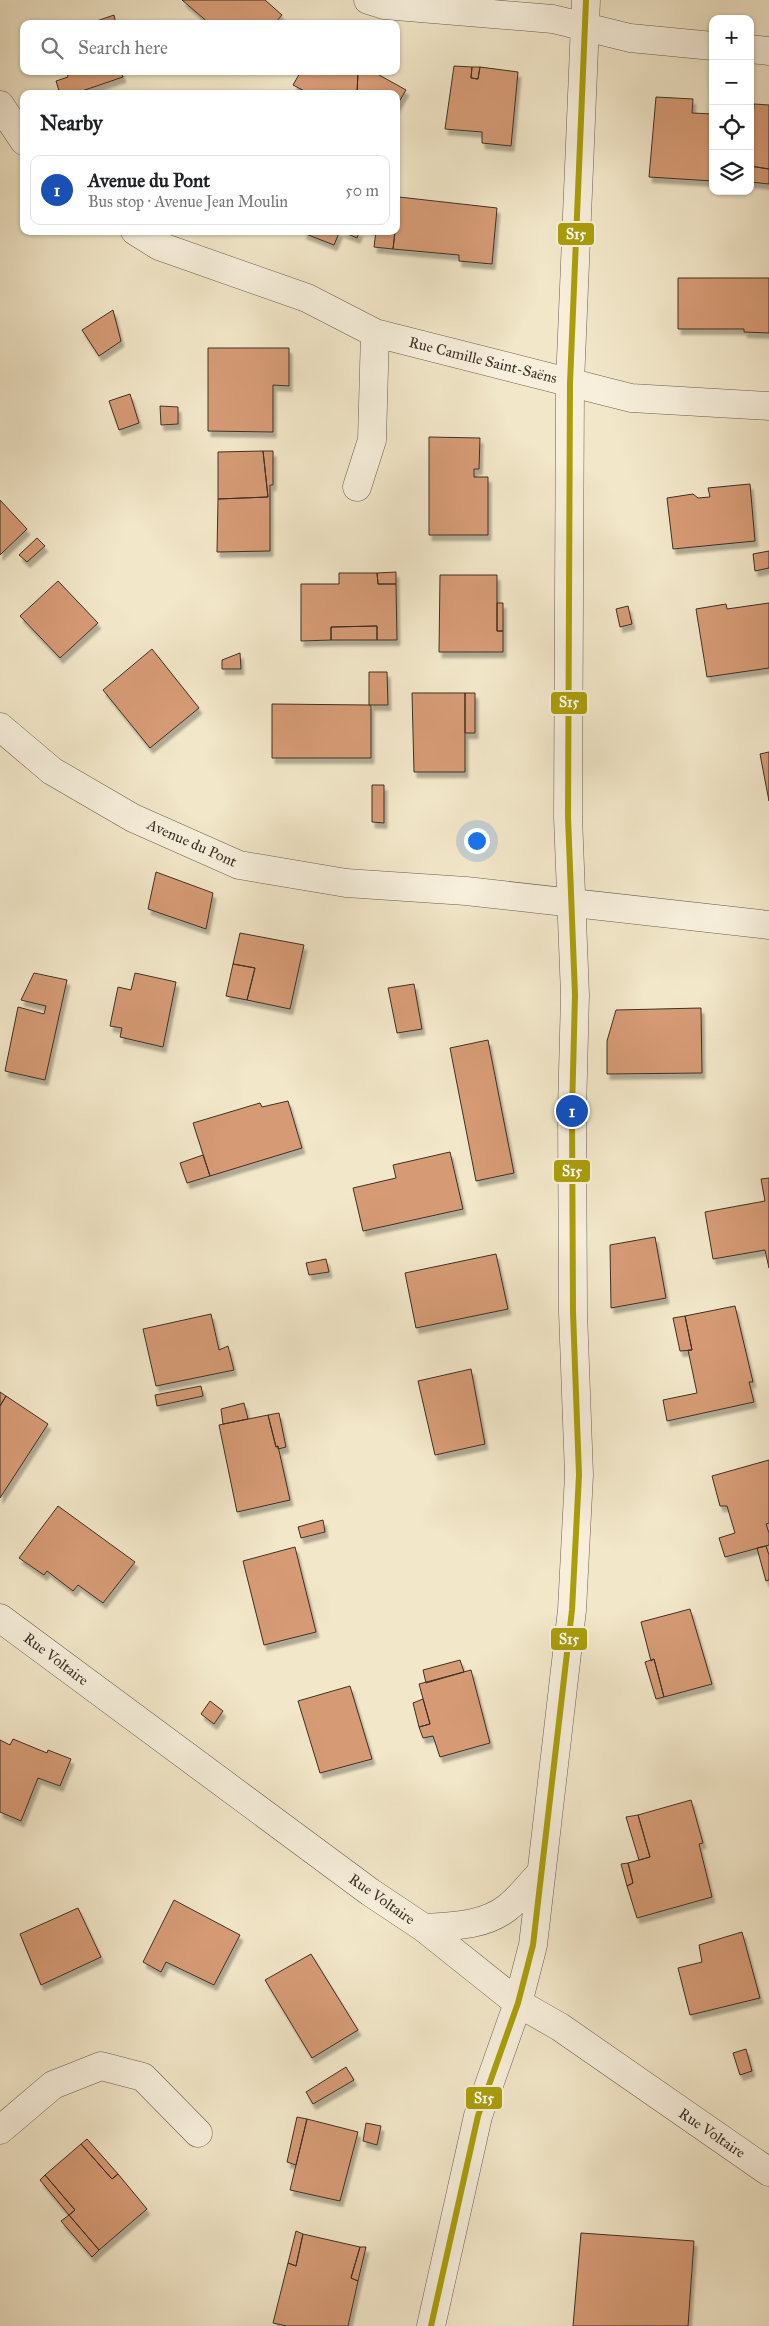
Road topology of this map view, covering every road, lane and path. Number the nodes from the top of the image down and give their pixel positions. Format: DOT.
graph roads {
  1 [pos="368,0"];
  2 [pos="586,0"];
  3 [pos="584,28"];
  4 [pos="709,46"];
  5 [pos="754,49"];
  6 [pos="769,51"];
  7 [pos="0,105"];
  8 [pos="20,135"];
  9 [pos="141,235"];
  10 [pos="375,333"];
  11 [pos="570,382"];
  12 [pos="769,406"];
  13 [pos="357,487"];
  14 [pos="0,727"];
  15 [pos="572,904"];
  16 [pos="769,925"];
  17 [pos="0,1618"];
  18 [pos="540,1874"];
  19 [pos="424,1928"];
  20 [pos="518,2003"];
  21 [pos="0,2130"];
  22 [pos="198,2133"];
  23 [pos="769,2172"];
  24 [pos="431,2326"];
  1 -- 3 [label="street"];
  2 -- 3 [label="street"];
  3 -- 4 [label="street"];
  3 -- 11 [label="street"];
  5 -- 6 [label="street"];
  7 -- 8 [label="street"];
  9 -- 10 [label="street, Rue Camille Saint-Saëns"];
  10 -- 11 [label="street, Rue Camille Saint-Saëns"];
  10 -- 13 [label="street"];
  11 -- 12 [label="street, Rue Camille Saint-Saëns"];
  11 -- 15 [label="street"];
  14 -- 15 [label="street, Avenue du Pont"];
  15 -- 16 [label="street, Avenue du Pont"];
  15 -- 18 [label="street"];
  17 -- 19 [label="street, Rue Voltaire"];
  18 -- 19 [label="street"];
  18 -- 20 [label="street"];
  19 -- 20 [label="street, Rue Voltaire"];
  20 -- 23 [label="street, Rue Voltaire"];
  20 -- 24 [label="street"];
  21 -- 22 [label="street"];
}
